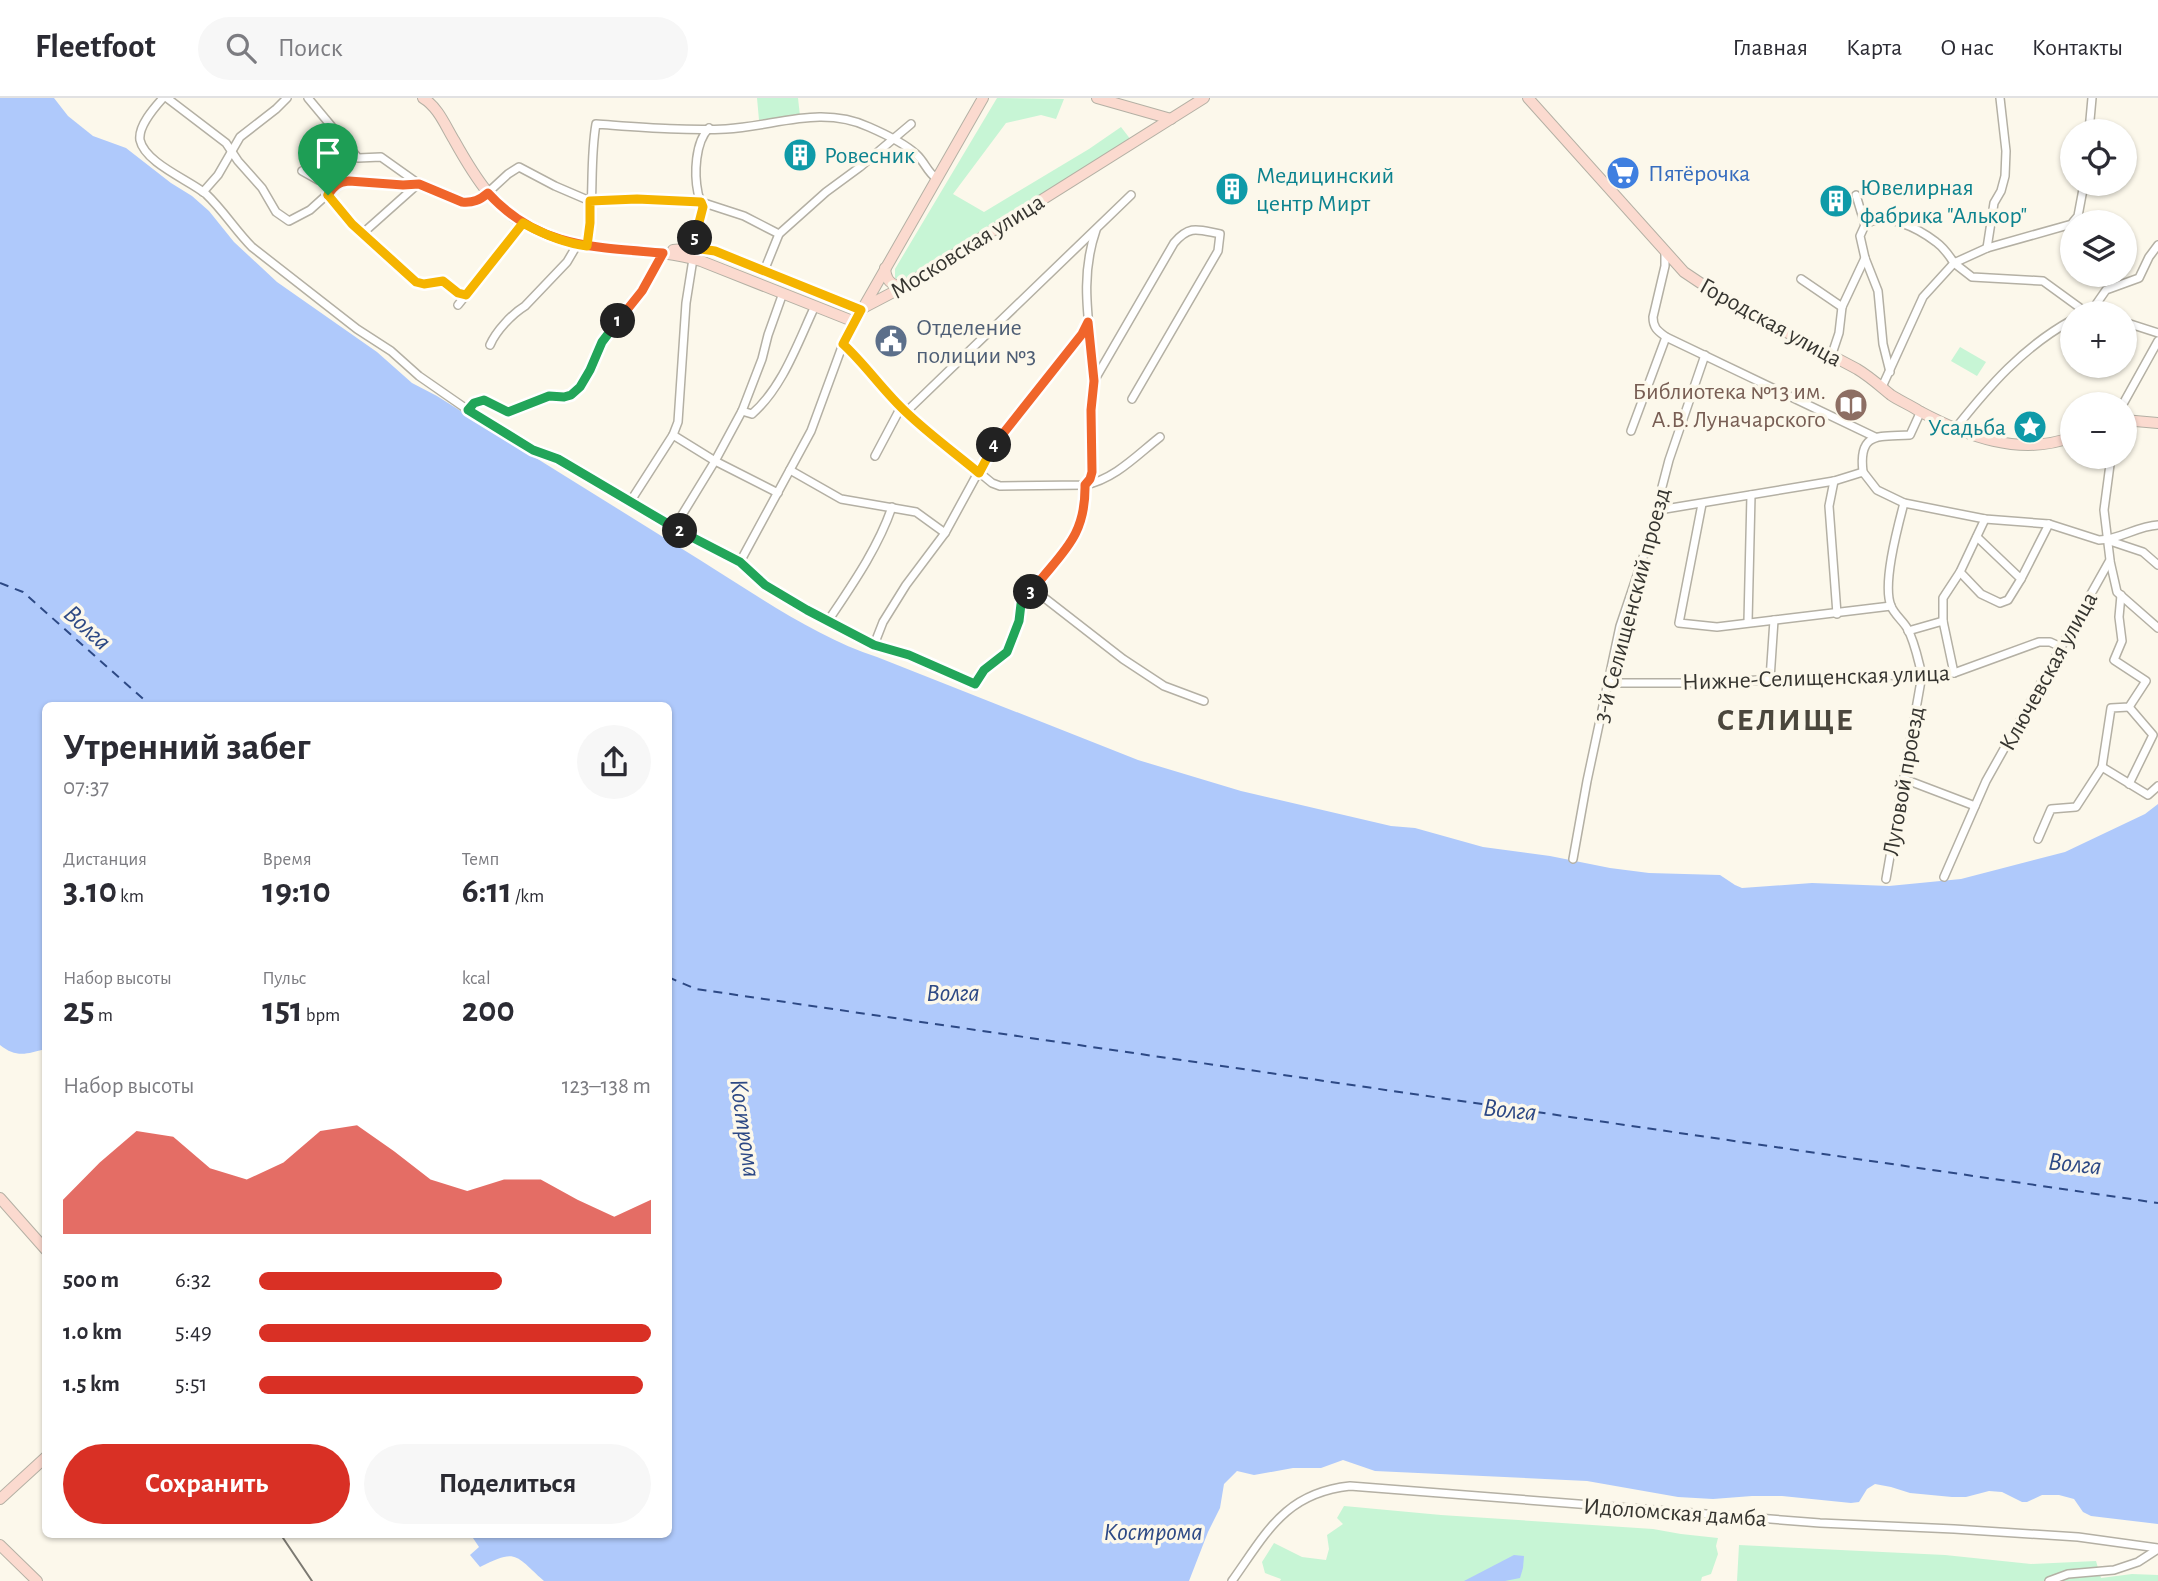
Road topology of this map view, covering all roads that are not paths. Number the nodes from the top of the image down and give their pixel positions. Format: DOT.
graph roads {
  1 [pos="165,98"];
  2 [pos="287,98"];
  3 [pos="308,98"];
  4 [pos="983,98"];
  5 [pos="1097,98"];
  6 [pos="1204,98"];
  7 [pos="1528,98"];
  8 [pos="2000,98"];
  9 [pos="2092,98"];
  10 [pos="428,99"];
  11 [pos="1171,119"];
  12 [pos="2090,119"];
  13 [pos="911,124"];
  14 [pos="709,128"];
  15 [pos="893,140"];
  16 [pos="232,151"];
  17 [pos="302,171"];
  18 [pos="937,179"];
  19 [pos="341,182"];
  20 [pos="419,184"];
  21 [pos="203,192"];
  22 [pos="488,193"];
  23 [pos="328,195"];
  24 [pos="1131,195"];
  25 [pos="1856,195"];
  26 [pos="590,201"];
  27 [pos="701,202"];
  28 [pos="523,223"];
  29 [pos="1865,225"];
  30 [pos="2060,227"];
  31 [pos="1097,230"];
  32 [pos="363,233"];
  33 [pos="779,234"];
  34 [pos="2158,245"];
  35 [pos="582,246"];
  36 [pos="1987,248"];
  37 [pos="1665,251"];
  38 [pos="663,253"];
  39 [pos="693,253"];
  40 [pos="1865,258"];
  41 [pos="1954,263"];
  42 [pos="885,268"];
  43 [pos="764,271"];
  44 [pos="1801,279"];
  45 [pos="903,286"];
  46 [pos="783,293"];
  47 [pos="466,295"];
  48 [pos="2071,301"];
  49 [pos="2097,301"];
  50 [pos="458,305"];
  51 [pos="816,306"];
  52 [pos="1842,307"];
  53 [pos="861,310"];
  54 [pos="855,321"];
  55 [pos="1088,322"];
  56 [pos="2137,326"];
  57 [pos="2060,327"];
  58 [pos="2158,333"];
  59 [pos="1666,337"];
  60 [pos="2158,341"];
  61 [pos="843,344"];
  62 [pos="490,345"];
  63 [pos="1705,355"];
  64 [pos="1831,357"];
  65 [pos="1890,372"];
  66 [pos="1094,381"];
  67 [pos="1882,387"];
  68 [pos="2130,392"];
  69 [pos="1132,399"];
  70 [pos="468,410"];
  71 [pos="904,410"];
  72 [pos="742,411"];
  73 [pos="1921,411"];
  74 [pos="2137,421"];
  75 [pos="2158,423"];
  76 [pos="1955,429"];
  77 [pos="1631,431"];
  78 [pos="673,435"];
  79 [pos="1160,437"];
  80 [pos="1875,437"];
  81 [pos="2060,440"];
  82 [pos="875,456"];
  83 [pos="715,461"];
  84 [pos="2109,469"];
  85 [pos="790,470"];
  86 [pos="1863,472"];
  87 [pos="979,473"];
  88 [pos="1833,481"];
  89 [pos="1085,485"];
  90 [pos="778,494"];
  91 [pos="1751,495"];
  92 [pos="630,502"];
  93 [pos="1904,503"];
  94 [pos="1702,504"];
  95 [pos="892,507"];
  96 [pos="1659,510"];
  97 [pos="1985,519"];
  98 [pos="2049,524"];
  99 [pos="2158,525"];
  100 [pos="674,528"];
  101 [pos="945,533"];
  102 [pos="1977,537"];
  103 [pos="2107,540"];
  104 [pos="2110,560"];
  105 [pos="740,562"];
  106 [pos="2158,565"];
  107 [pos="1960,572"];
  108 [pos="2021,579"];
  109 [pos="1033,589"];
  110 [pos="2121,595"];
  111 [pos="1891,606"];
  112 [pos="1838,614"];
  113 [pos="1774,620"];
  114 [pos="828,621"];
  115 [pos="1943,621"];
  116 [pos="1748,622"];
  117 [pos="2158,628"];
  118 [pos="1908,631"];
  119 [pos="874,645"];
  120 [pos="2061,647"];
  121 [pos="1954,673"];
  122 [pos="1922,675"];
  123 [pos="1770,679"];
  124 [pos="1607,683"];
  125 [pos="1204,701"];
  126 [pos="2129,707"];
  127 [pos="2102,767"];
  128 [pos="1904,779"];
  129 [pos="2129,784"];
  130 [pos="2158,786"];
  131 [pos="1975,806"];
  132 [pos="2038,839"];
  133 [pos="1573,859"];
  134 [pos="1944,877"];
  135 [pos="1885,880"];
  136 [pos="0,1198"];
  137 [pos="42,1245"];
  138 [pos="42,1461"];
  139 [pos="0,1499"];
  140 [pos="0,1545"];
  141 [pos="2158,1548"];
  142 [pos="37,1581"];
  143 [pos="1232,1581"];
  144 [pos="2049,1581"];
  1 -- 16 [label="street"];
  1 -- 21 [label="street"];
  2 -- 16 [label="street"];
  3 -- 20 [label="street"];
  4 -- 18 [label="street"];
  5 -- 11 [label="street"];
  6 -- 11 [label="street, Московская улица"];
  7 -- 37 [label="street, Городская улица"];
  8 -- 36 [label="street"];
  9 -- 12 [label="street"];
  10 -- 22 [label="street"];
  11 -- 45 [label="street, Московская улица"];
  13 -- 15 [label="street"];
  14 -- 15 [label="street"];
  14 -- 26 [label="street"];
  14 -- 27 [label="street"];
  15 -- 18 [label="street"];
  15 -- 33 [label="street"];
  16 -- 21 [label="street"];
  16 -- 23 [label="street"];
  17 -- 19 [label="street"];
  18 -- 42 [label="street"];
  19 -- 20 [label="street"];
  19 -- 23 [label="street"];
  20 -- 22 [label="street"];
  20 -- 32 [label="street"];
  21 -- 70 [label="street"];
  22 -- 26 [label="street"];
  22 -- 28 [label="street"];
  23 -- 32 [label="street"];
  24 -- 31 [label="street"];
  25 -- 29 [label="street"];
  26 -- 27 [label="street"];
  26 -- 35 [label="street"];
  27 -- 33 [label="street"];
  27 -- 39 [label="street"];
  28 -- 35 [label="street"];
  28 -- 47 [label="street"];
  29 -- 40 [label="street"];
  29 -- 41 [label="street"];
  30 -- 36 [label="street"];
  31 -- 55 [label="street"];
  31 -- 71 [label="street"];
  32 -- 47 [label="street"];
  33 -- 43 [label="street"];
  34 -- 49 [label="street"];
  35 -- 38 [label="street"];
  35 -- 62 [label="street"];
  36 -- 41 [label="street"];
  37 -- 59 [label="street"];
  37 -- 64 [label="street, Городская улица"];
  38 -- 39 [label="street"];
  38 -- 70 [label="street"];
  39 -- 43 [label="street"];
  39 -- 46 [label="street"];
  39 -- 78 [label="street"];
  40 -- 52 [label="street"];
  40 -- 65 [label="street"];
  41 -- 48 [label="street"];
  41 -- 65 [label="street"];
  42 -- 45 [label="street"];
  42 -- 53 [label="street"];
  43 -- 53 [label="street"];
  44 -- 52 [label="street"];
  45 -- 53 [label="street, Московская улица"];
  46 -- 51 [label="street"];
  46 -- 72 [label="street"];
  47 -- 50 [label="street"];
  51 -- 54 [label="street"];
  51 -- 72 [label="street"];
  52 -- 64 [label="street"];
  53 -- 54 [label="street, Московская улица"];
  54 -- 61 [label="street, Московская улица"];
  55 -- 66 [label="street"];
  55 -- 87 [label="street"];
  56 -- 58 [label="street"];
  57 -- 76 [label="street"];
  59 -- 63 [label="street"];
  59 -- 77 [label="street"];
  60 -- 68 [label="street"];
  61 -- 71 [label="street"];
  61 -- 85 [label="street, Московская улица"];
  63 -- 80 [label="street"];
  63 -- 96 [label="street, 3-й Селищенский проезд"];
  64 -- 67 [label="street, Городская улица"];
  65 -- 67 [label="street"];
  66 -- 69 [label="street"];
  66 -- 89 [label="street"];
  67 -- 73 [label="street, Городская улица"];
  70 -- 92 [label="street"];
  71 -- 82 [label="street"];
  71 -- 87 [label="street"];
  72 -- 83 [label="street"];
  73 -- 76 [label="street, Городская улица"];
  73 -- 80 [label="street"];
  74 -- 75 [label="street"];
  76 -- 81 [label="street, Городская улица"];
  78 -- 83 [label="street"];
  78 -- 92 [label="street"];
  79 -- 89 [label="street"];
  80 -- 86 [label="street"];
  83 -- 90 [label="street"];
  83 -- 100 [label="street"];
  84 -- 103 [label="street"];
  85 -- 90 [label="street, Московская улица"];
  85 -- 95 [label="street"];
  86 -- 88 [label="street"];
  86 -- 93 [label="street"];
  87 -- 89 [label="street"];
  87 -- 101 [label="street"];
  88 -- 91 [label="street"];
  88 -- 112 [label="street"];
  89 -- 109 [label="street"];
  90 -- 105 [label="street, Московская улица"];
  91 -- 94 [label="street"];
  91 -- 116 [label="street"];
  92 -- 100 [label="street"];
  93 -- 97 [label="street"];
  93 -- 111 [label="street"];
  94 -- 96 [label="street"];
  94 -- 116 [label="street"];
  95 -- 101 [label="street"];
  95 -- 114 [label="street"];
  96 -- 124 [label="street, 3-й Селищенский проезд"];
  97 -- 98 [label="street"];
  97 -- 102 [label="street"];
  98 -- 103 [label="street"];
  98 -- 108 [label="street"];
  99 -- 103 [label="street"];
  100 -- 105 [label="street"];
  101 -- 119 [label="street"];
  102 -- 107 [label="street"];
  102 -- 108 [label="street"];
  103 -- 104 [label="street"];
  103 -- 106 [label="street"];
  104 -- 110 [label="street"];
  104 -- 120 [label="street, Ключевская улица"];
  105 -- 114 [label="street"];
  107 -- 108 [label="street"];
  107 -- 115 [label="street"];
  109 -- 119 [label="street"];
  109 -- 125 [label="street"];
  110 -- 117 [label="street"];
  110 -- 126 [label="street"];
  111 -- 112 [label="street"];
  111 -- 118 [label="street, Луговой проезд"];
  112 -- 113 [label="street"];
  113 -- 116 [label="street"];
  113 -- 123 [label="street"];
  114 -- 119 [label="street"];
  115 -- 118 [label="street"];
  115 -- 121 [label="street"];
  118 -- 122 [label="street, Луговой проезд"];
  120 -- 121 [label="street, Нижне-Селищенская улица"];
  120 -- 131 [label="street, Ключевская улица"];
  121 -- 122 [label="street, Нижне-Селищенская улица"];
  122 -- 123 [label="street, Нижне-Селищенская улица"];
  122 -- 128 [label="street, Луговой проезд"];
  123 -- 124 [label="street, Нижне-Селищенская улица"];
  124 -- 133 [label="street, 3-й Селищенский проезд"];
  126 -- 127 [label="street"];
  126 -- 129 [label="street"];
  127 -- 129 [label="street"];
  127 -- 132 [label="street"];
  128 -- 131 [label="street"];
  128 -- 135 [label="street, Луговой проезд"];
  129 -- 130 [label="street"];
  131 -- 134 [label="street, Ключевская улица"];
  136 -- 137 [label="street"];
  138 -- 139 [label="street"];
  140 -- 142 [label="street"];
  141 -- 143 [label="street, Идоломская дамба"];
  141 -- 144 [label="street"];
}
